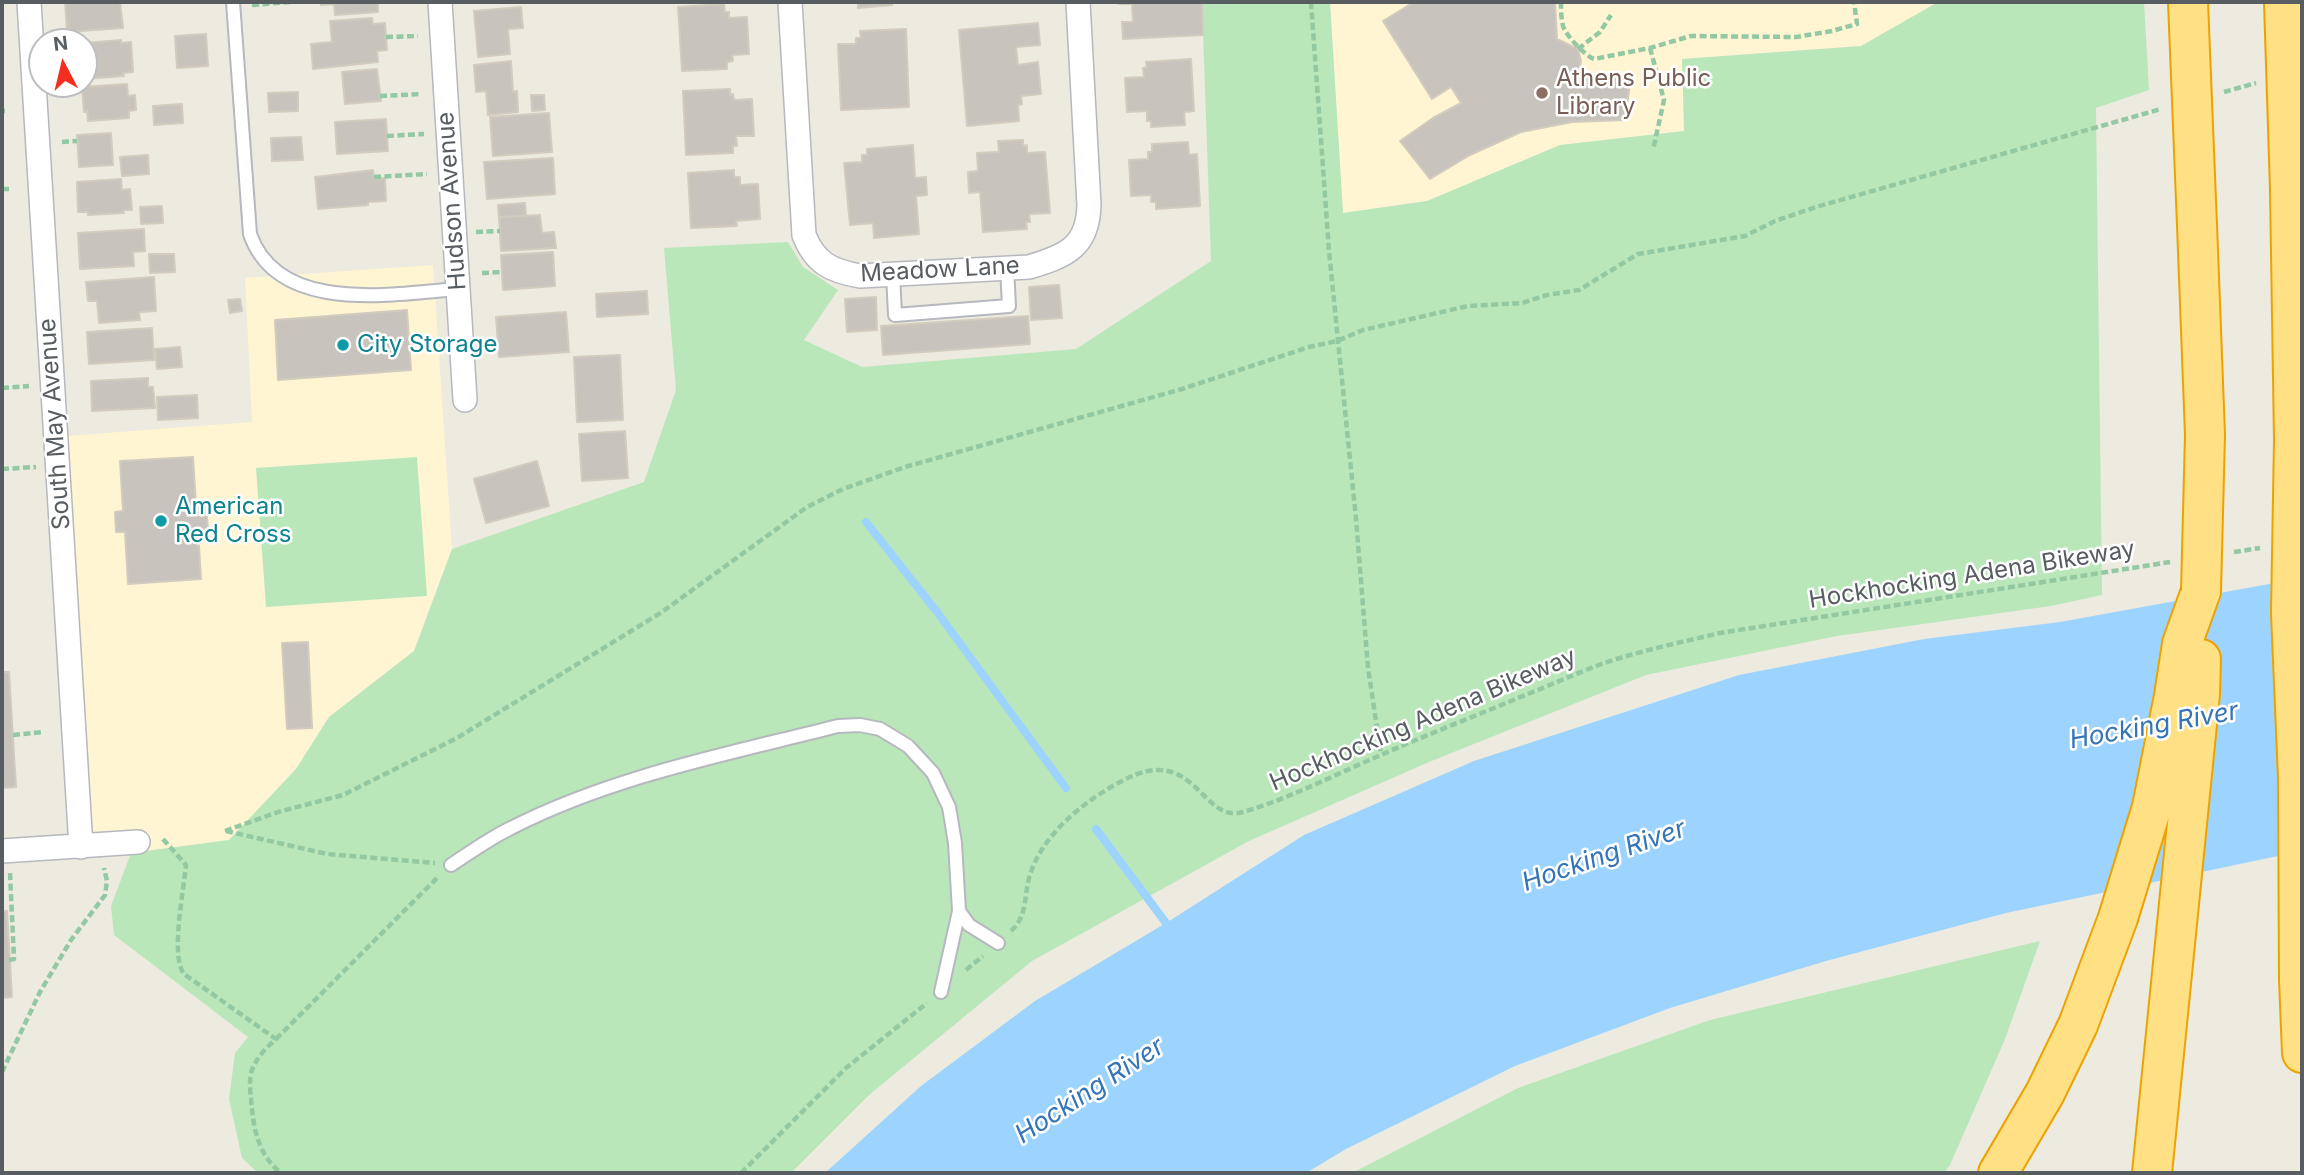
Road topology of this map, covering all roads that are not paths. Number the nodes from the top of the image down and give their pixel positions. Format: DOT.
graph roads {
  1 [pos="29,2"];
  2 [pos="440,2"];
  3 [pos="790,2"];
  4 [pos="1078,2"];
  5 [pos="2188,2"];
  6 [pos="2284,2"];
  7 [pos="233,4"];
  8 [pos="1007,268"];
  9 [pos="893,274"];
  10 [pos="458,289"];
  11 [pos="465,400"];
  12 [pos="2294,440"];
  13 [pos="2302,497"];
  14 [pos="2201,591"];
  15 [pos="138,842"];
  16 [pos="88,846"];
  17 [pos="2,851"];
  18 [pos="451,864"];
  19 [pos="959,911"];
  20 [pos="999,943"];
  21 [pos="940,992"];
  22 [pos="2302,1053"];
  23 [pos="1998,1173"];
  24 [pos="2152,1173"];
  1 -- 16 [label="street, South May Avenue"];
  2 -- 10 [label="street, Hudson Avenue"];
  3 -- 9 [label="street, Meadow Lane"];
  4 -- 8 [label="street, Meadow Lane"];
  5 -- 14 [label="highway, bridge"];
  6 -- 12 [label="highway, bridge"];
  7 -- 10 [label="lane"];
  8 -- 9 [label="street, Meadow Lane"];
  8 -- 9 [label="lane"];
  10 -- 11 [label="street, Hudson Avenue"];
  12 -- 13 [label="highway, bridge"];
  12 -- 22 [label="highway, bridge"];
  14 -- 23 [label="highway"];
  14 -- 24 [label="highway"];
  15 -- 16 [label="street"];
  16 -- 17 [label="street"];
  18 -- 19 [label="lane"];
  19 -- 20 [label="lane"];
  19 -- 21 [label="lane"];
}
